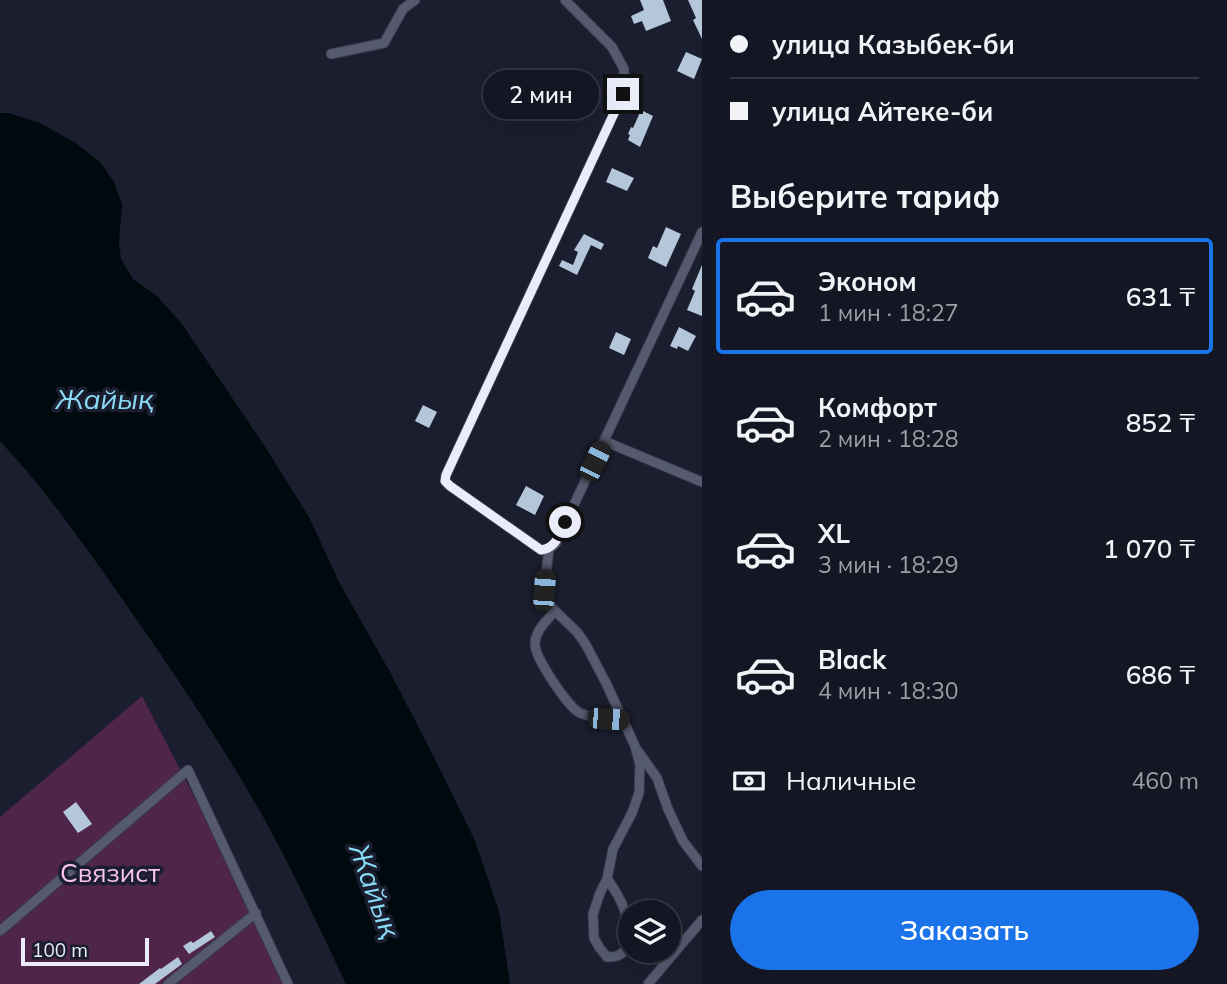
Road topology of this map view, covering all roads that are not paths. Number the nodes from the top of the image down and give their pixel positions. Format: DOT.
graph roads {
  1 [pos="415,0"];
  2 [pos="565,0"];
  3 [pos="331,54"];
  4 [pos="702,232"];
  5 [pos="604,441"];
  6 [pos="702,482"];
  7 [pos="552,546"];
  8 [pos="555,611"];
  9 [pos="624,720"];
  10 [pos="635,746"];
  11 [pos="702,866"];
  12 [pos="607,879"];
  13 [pos="256,913"];
  14 [pos="702,920"];
  15 [pos="0,931"];
  16 [pos="168,984"];
  17 [pos="288,984"];
  18 [pos="648,984"];
  1 -- 3 [label="street"];
  2 -- 7 [label="street"];
  4 -- 5 [label="street"];
  5 -- 6 [label="street"];
  5 -- 7 [label="street"];
  7 -- 8 [label="street"];
  8 -- 9 [label="street"];
  8 -- 9 [label="street"];
  9 -- 10 [label="street"];
  10 -- 11 [label="street"];
  10 -- 12 [label="street"];
  12 -- 12 [label="street"];
  13 -- 15 [label="street"];
  13 -- 16 [label="street"];
  13 -- 17 [label="street"];
  14 -- 18 [label="street"];
}
